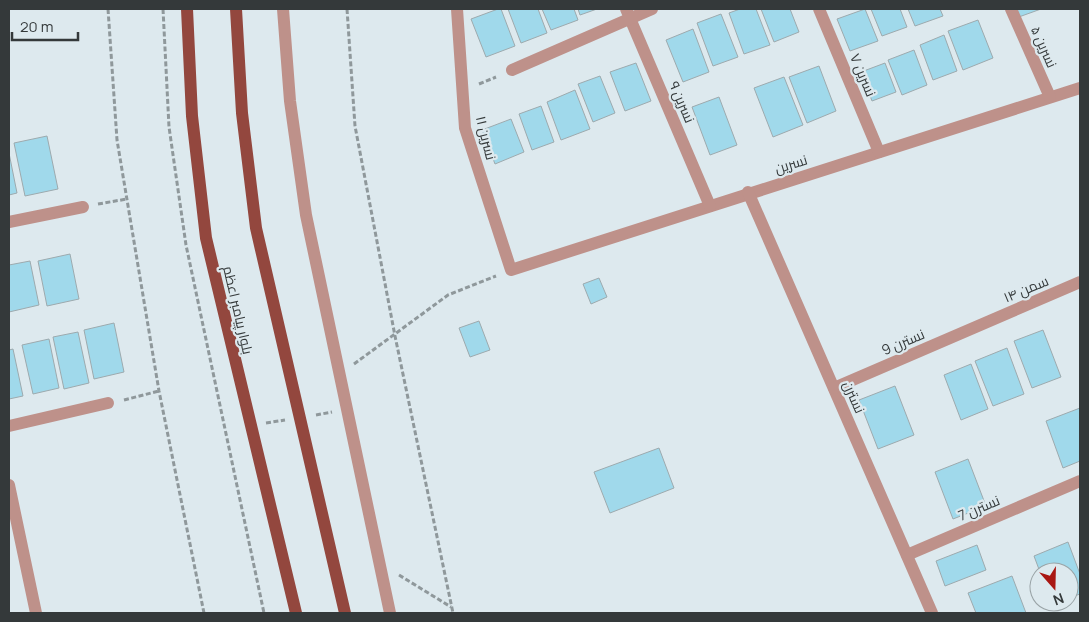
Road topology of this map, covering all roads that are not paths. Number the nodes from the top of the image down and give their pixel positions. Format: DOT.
graph roads {
  1 [pos="187,9"];
  2 [pos="236,9"];
  3 [pos="283,9"];
  4 [pos="457,9"];
  5 [pos="652,9"];
  6 [pos="819,9"];
  7 [pos="1011,9"];
  8 [pos="628,14"];
  9 [pos="512,70"];
  10 [pos="1080,88"];
  11 [pos="1050,97"];
  12 [pos="879,152"];
  13 [pos="748,192"];
  14 [pos="710,206"];
  15 [pos="83,207"];
  16 [pos="9,222"];
  17 [pos="511,270"];
  18 [pos="1080,282"];
  19 [pos="984,323"];
  20 [pos="834,388"];
  21 [pos="108,403"];
  22 [pos="9,426"];
  23 [pos="1080,481"];
  24 [pos="9,485"];
  25 [pos="11,506"];
  26 [pos="906,555"];
  27 [pos="36,613"];
  28 [pos="296,613"];
  29 [pos="345,613"];
  30 [pos="390,613"];
  31 [pos="932,613"];
  1 -- 28 [label="main road, بلوار پیامبر اعظم"];
  2 -- 29 [label="main road"];
  3 -- 30 [label="street"];
  4 -- 17 [label="street, نسرین ۱۱"];
  5 -- 8 [label="street"];
  6 -- 12 [label="street, نسرین ۷"];
  7 -- 11 [label="street, نسرین ۵"];
  8 -- 9 [label="street"];
  8 -- 14 [label="street, نسرین ۹"];
  10 -- 11 [label="street, نسرین"];
  11 -- 12 [label="street, نسرین"];
  12 -- 13 [label="street, نسرین"];
  13 -- 14 [label="street, نسرین"];
  13 -- 20 [label="street, نسترن"];
  14 -- 17 [label="street, نسرین"];
  15 -- 16 [label="street"];
  18 -- 19 [label="street, سمن ۱۴"];
  19 -- 20 [label="street, نسترن 9"];
  20 -- 26 [label="street, نسترن"];
  21 -- 22 [label="street"];
  23 -- 26 [label="street, نسترن 7"];
  24 -- 25 [label="street"];
  25 -- 27 [label="street"];
  26 -- 31 [label="street, نسترن"];
}
